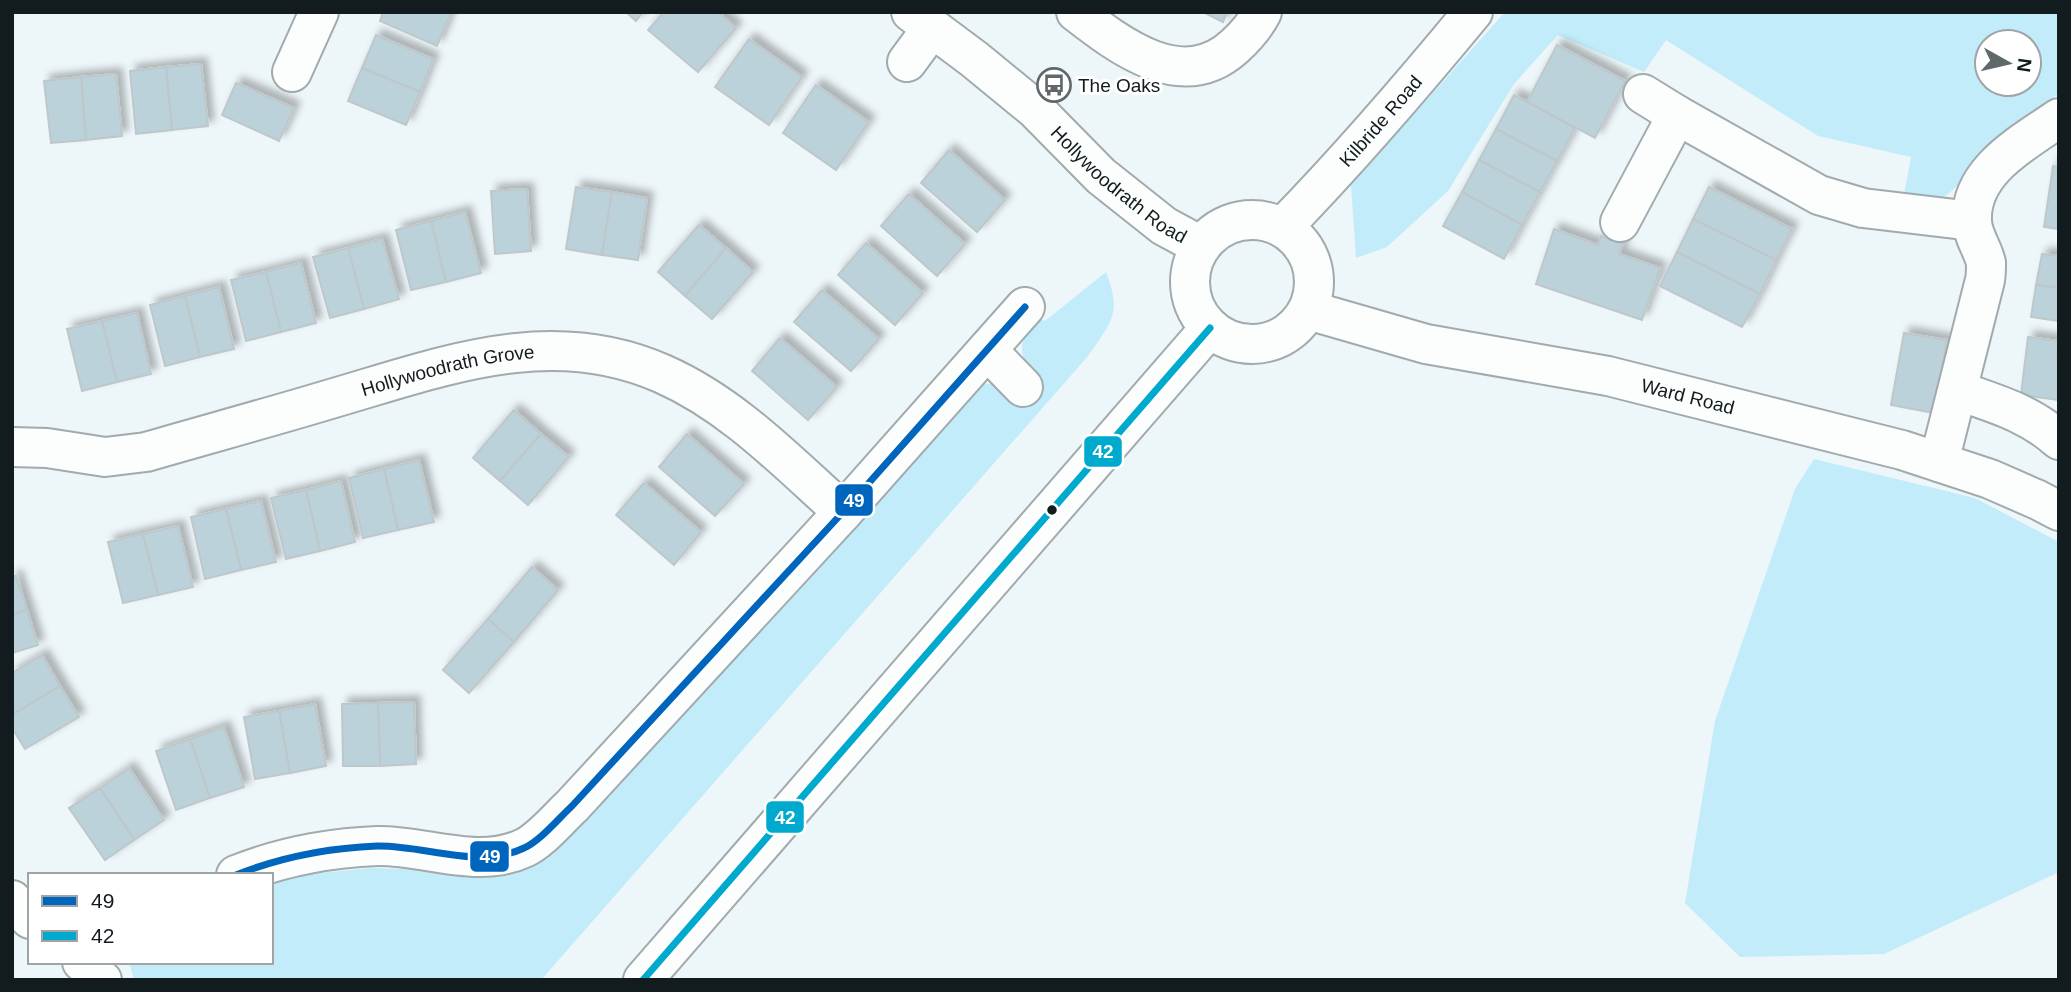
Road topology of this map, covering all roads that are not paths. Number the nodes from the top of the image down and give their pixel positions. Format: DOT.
graph roads {
  1 [pos="1076,12"];
  2 [pos="1262,12"];
  3 [pos="1473,12"];
  4 [pos="312,15"];
  5 [pos="921,20"];
  6 [pos="907,62"];
  7 [pos="292,72"];
  8 [pos="1643,93"];
  9 [pos="1677,115"];
  10 [pos="2059,118"];
  11 [pos="1972,220"];
  12 [pos="1620,222"];
  13 [pos="1283,227"];
  14 [pos="1201,246"];
  15 [pos="1025,307"];
  16 [pos="1308,310"];
  17 [pos="1210,328"];
  18 [pos="987,350"];
  19 [pos="1023,387"];
  20 [pos="1959,391"];
  21 [pos="2059,440"];
  22 [pos="12,447"];
  23 [pos="1940,462"];
  24 [pos="2059,511"];
  25 [pos="843,512"];
  26 [pos="241,873"];
  27 [pos="12,900"];
  28 [pos="28,917"];
  29 [pos="643,980"];
  1 -- 2 [label="street"];
  3 -- 13 [label="street, Kilbride Road"];
  4 -- 7 [label="street"];
  5 -- 6 [label="street"];
  5 -- 14 [label="street, Hollywoodrath Road"];
  8 -- 9 [label="street"];
  9 -- 11 [label="street"];
  9 -- 12 [label="street"];
  10 -- 11 [label="street"];
  11 -- 20 [label="street"];
  13 -- 14 [label="street"];
  13 -- 16 [label="street"];
  14 -- 17 [label="street"];
  15 -- 18 [label="street"];
  16 -- 17 [label="street"];
  16 -- 23 [label="street, Ward Road"];
  17 -- 29 [label="street"];
  18 -- 19 [label="street"];
  18 -- 25 [label="street"];
  20 -- 21 [label="street"];
  20 -- 23 [label="street"];
  22 -- 25 [label="street, Hollywoodrath Grove"];
  23 -- 24 [label="street, Ward Road"];
  25 -- 26 [label="street"];
  27 -- 28 [label="street"];
}
